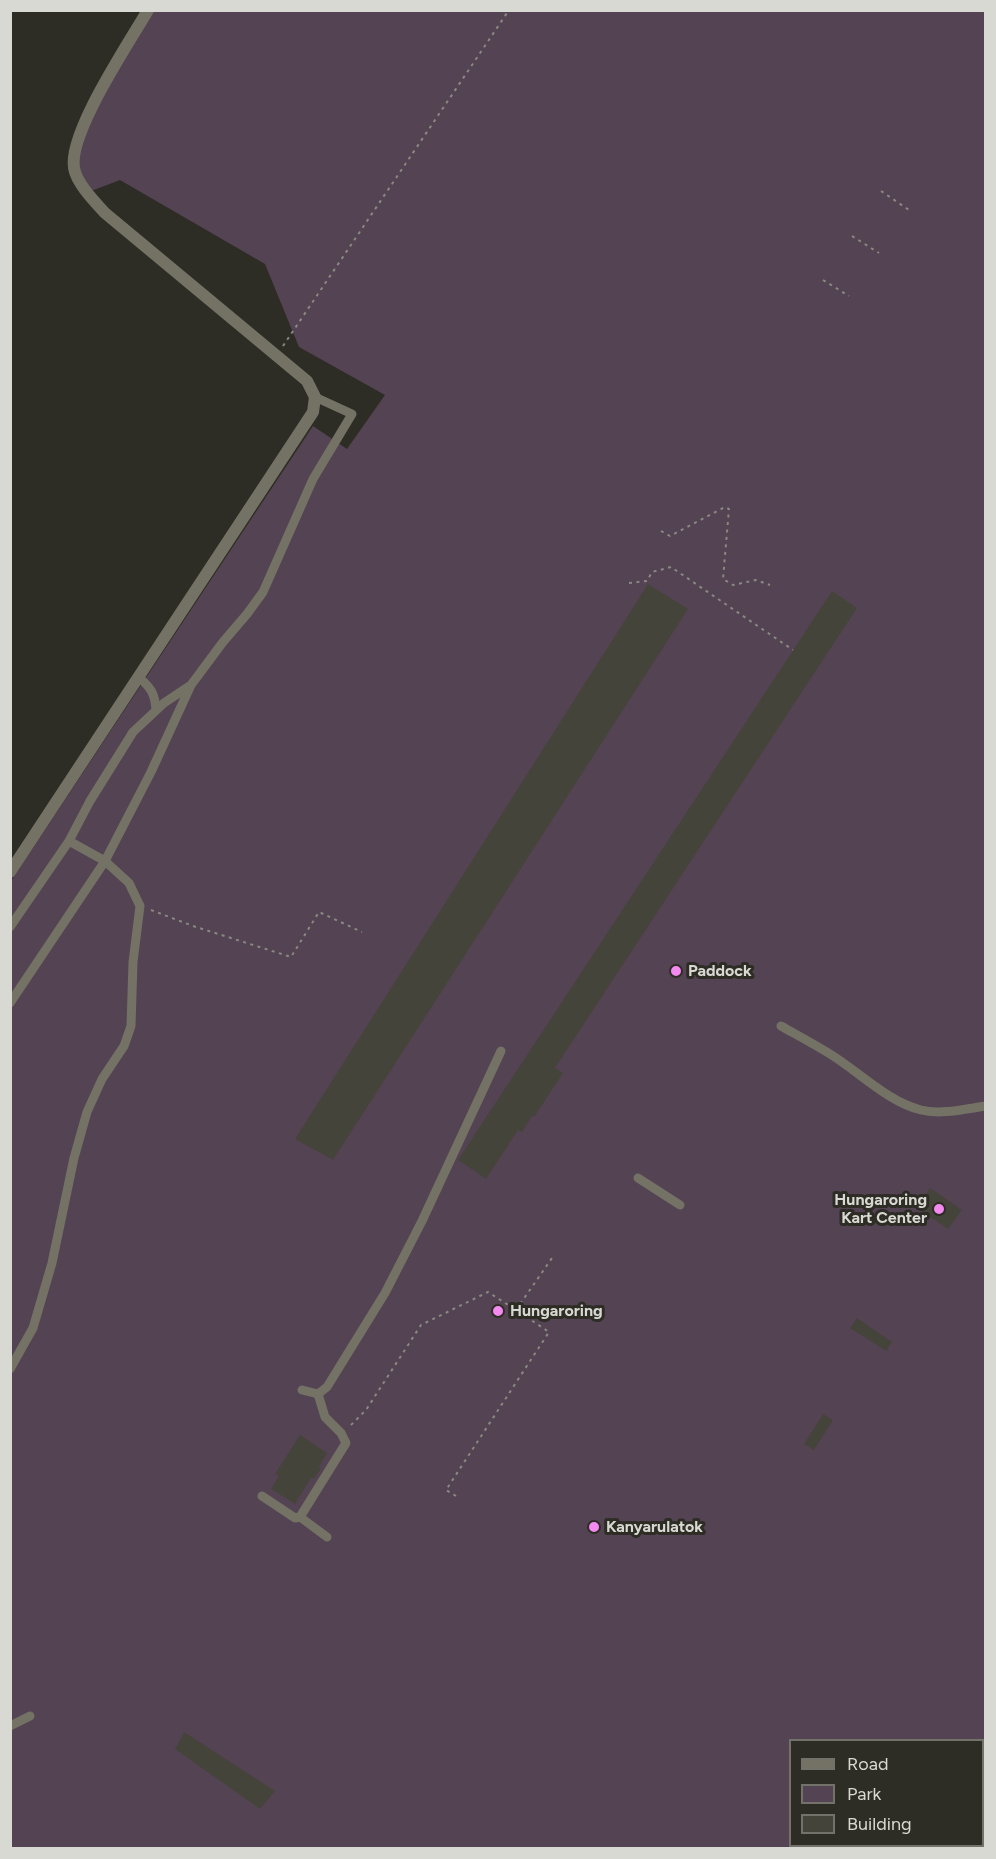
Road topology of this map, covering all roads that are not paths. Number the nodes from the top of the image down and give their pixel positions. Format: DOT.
graph roads {
  1 [pos="148,10"];
  2 [pos="315,397"];
  3 [pos="138,677"];
  4 [pos="191,685"];
  5 [pos="156,710"];
  6 [pos="69,841"];
  7 [pos="105,861"];
  8 [pos="10,872"];
  9 [pos="10,927"];
  10 [pos="10,1003"];
  11 [pos="781,1026"];
  12 [pos="501,1051"];
  13 [pos="986,1106"];
  14 [pos="638,1178"];
  15 [pos="680,1205"];
  16 [pos="10,1369"];
  17 [pos="302,1390"];
  18 [pos="318,1394"];
  19 [pos="262,1496"];
  20 [pos="300,1517"];
  21 [pos="327,1537"];
  22 [pos="30,1716"];
  23 [pos="10,1726"];
  1 -- 2 [label="street"];
  2 -- 3 [label="street"];
  2 -- 4 [label="lane"];
  3 -- 5 [label="lane"];
  3 -- 8 [label="street"];
  4 -- 5 [label="lane"];
  4 -- 7 [label="lane"];
  5 -- 6 [label="lane"];
  6 -- 7 [label="lane"];
  6 -- 9 [label="lane"];
  7 -- 10 [label="lane"];
  7 -- 16 [label="lane"];
  11 -- 13 [label="lane"];
  12 -- 18 [label="lane"];
  14 -- 15 [label="lane"];
  17 -- 18 [label="lane"];
  18 -- 20 [label="lane"];
  19 -- 20 [label="lane"];
  20 -- 21 [label="lane"];
  22 -- 23 [label="lane"];
}
